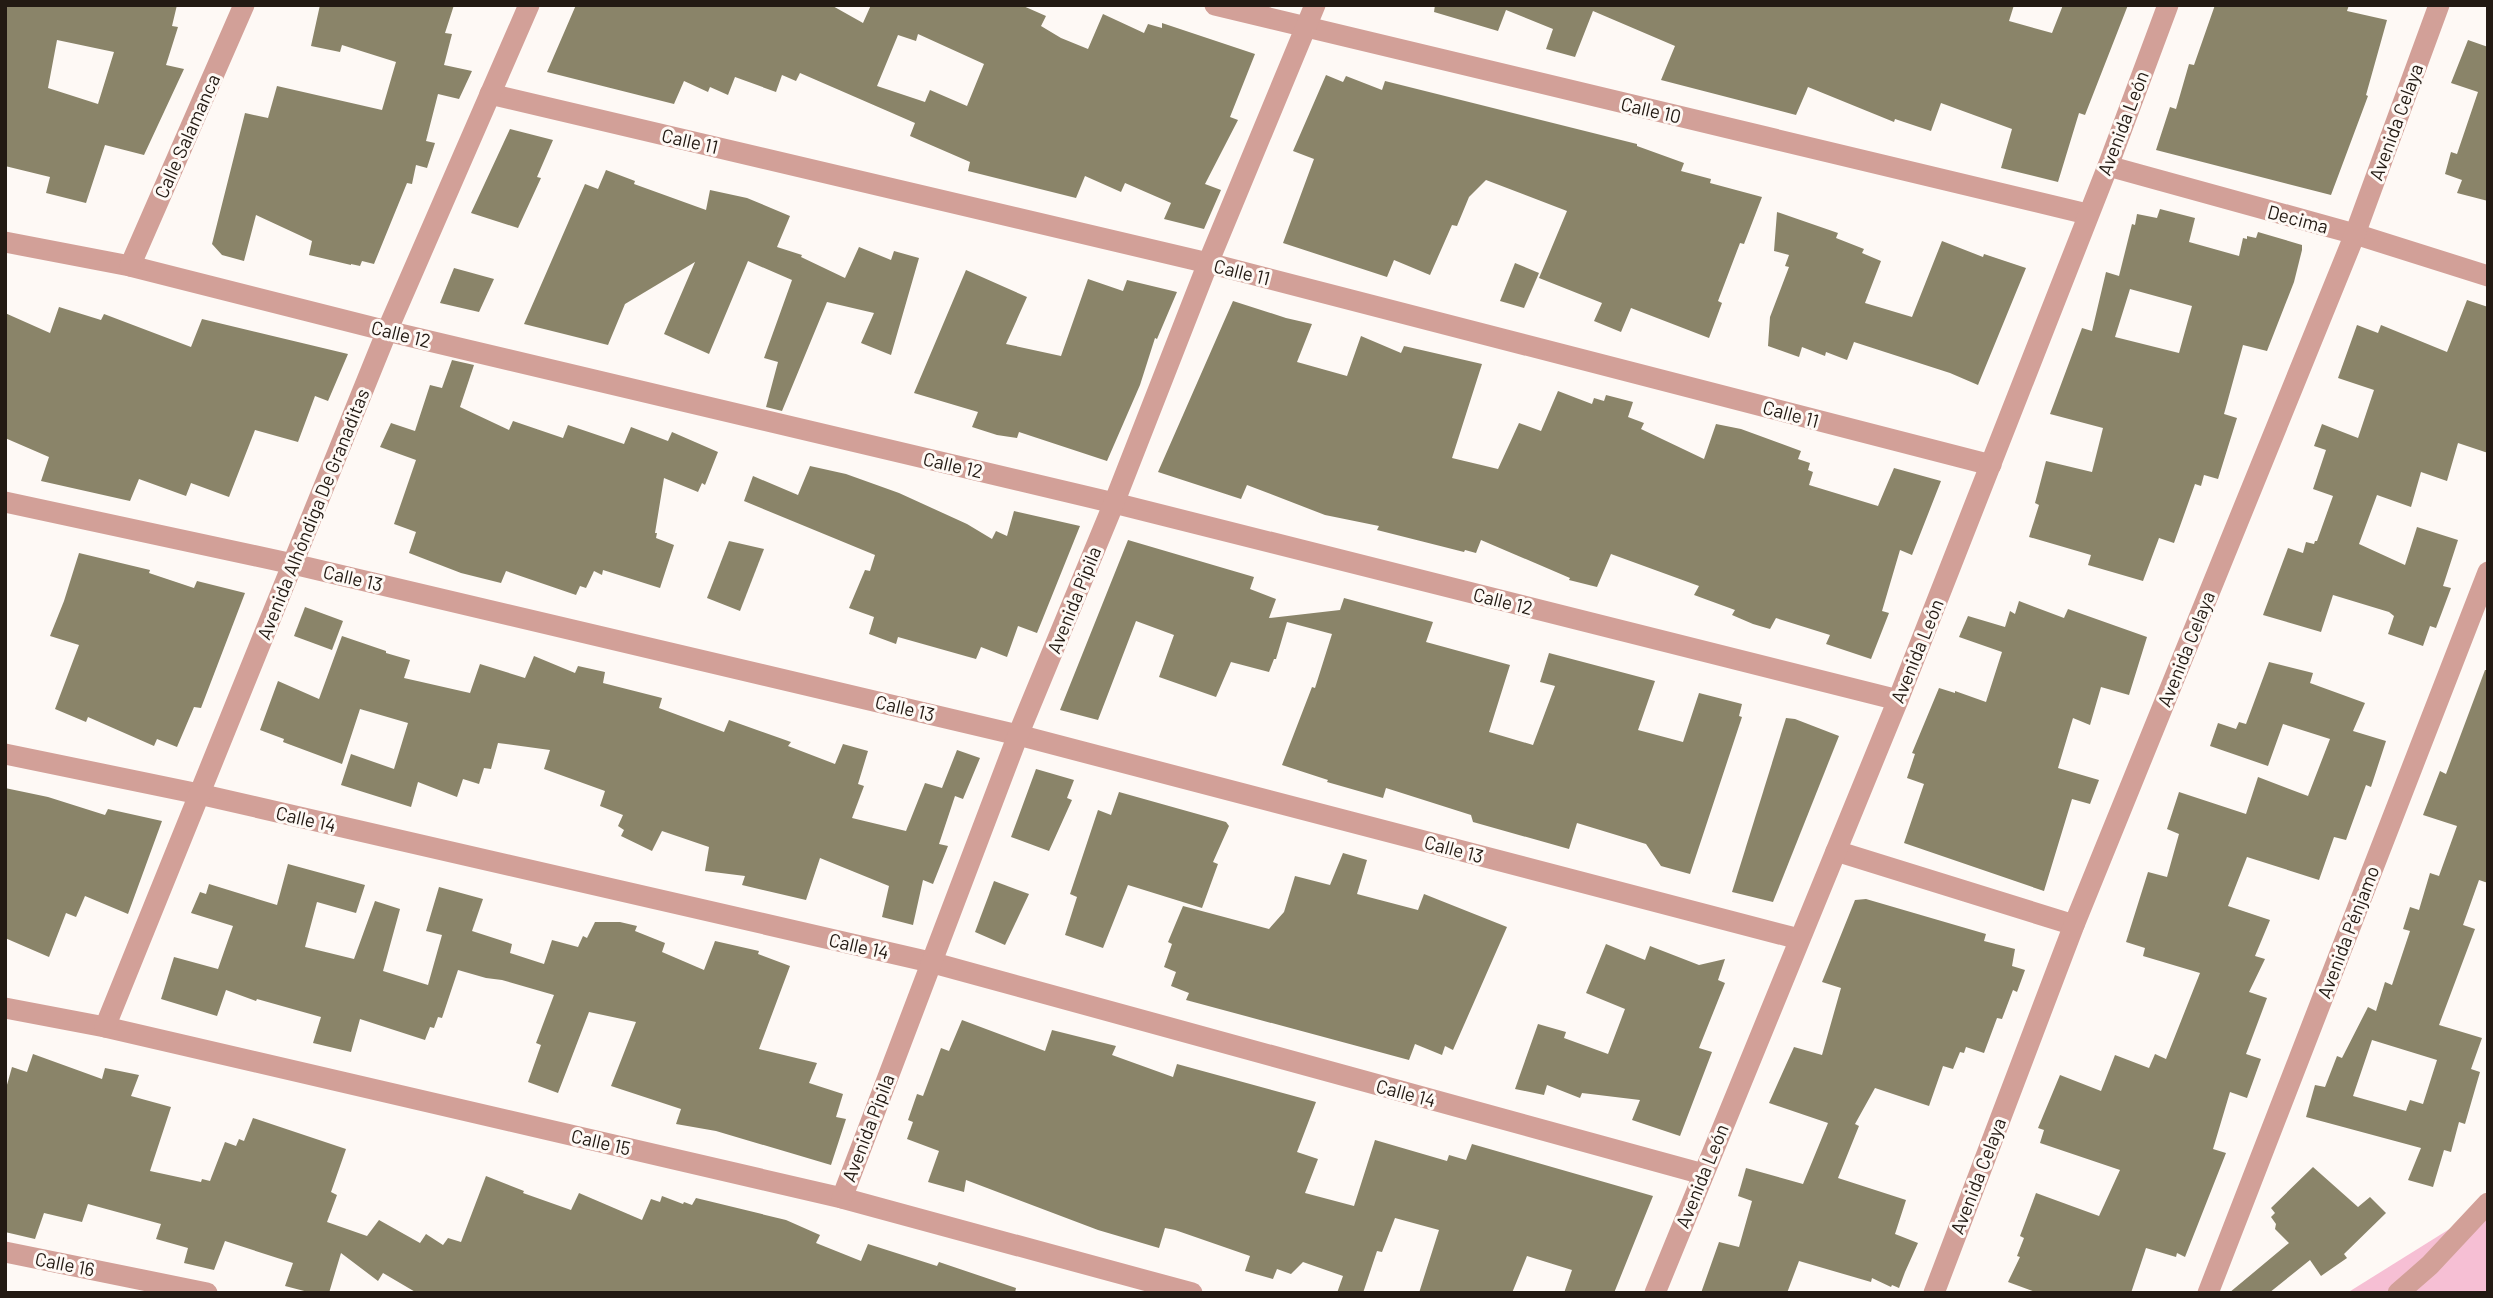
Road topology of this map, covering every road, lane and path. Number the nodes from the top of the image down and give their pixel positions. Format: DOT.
graph roads {
  1 [pos="244,5"];
  2 [pos="529,5"];
  3 [pos="1214,5"];
  4 [pos="1315,5"];
  5 [pos="2168,5"];
  6 [pos="2439,5"];
  7 [pos="1306,27"];
  8 [pos="490,94"];
  9 [pos="2108,166"];
  10 [pos="2087,214"];
  11 [pos="2355,234"];
  12 [pos="5,242"];
  13 [pos="1208,263"];
  14 [pos="130,266"];
  15 [pos="2488,276"];
  16 [pos="387,331"];
  17 [pos="1991,465"];
  18 [pos="5,502"];
  19 [pos="1114,503"];
  20 [pos="293,564"];
  21 [pos="2488,572"];
  22 [pos="1898,700"];
  23 [pos="1018,735"];
  24 [pos="5,754"];
  25 [pos="199,794"];
  26 [pos="1836,851"];
  27 [pos="2074,925"];
  28 [pos="1798,939"];
  29 [pos="930,962"];
  30 [pos="5,1008"];
  31 [pos="105,1027"];
  32 [pos="1703,1174"];
  33 [pos="842,1198"];
  34 [pos="2488,1203"];
  35 [pos="5,1252"];
  36 [pos="207,1293"];
  37 [pos="1192,1293"];
  38 [pos="1655,1293"];
  39 [pos="1934,1293"];
  40 [pos="2208,1293"];
  41 [pos="2398,1293"];
  1 -- 14 [label="street, Calle Salamanca"];
  2 -- 8 [label="street, Avenida Alhóndiga De Granaditas"];
  3 -- 7 [label="street, Calle 10"];
  4 -- 7 [label="street, Avenida Pípila"];
  5 -- 9 [label="street, Avenida León"];
  6 -- 11 [label="street, Avenida Celaya"];
  7 -- 10 [label="street, Calle 10"];
  7 -- 13 [label="street, Avenida Pípila"];
  8 -- 13 [label="street, Calle 11"];
  8 -- 16 [label="street, Avenida Alhóndiga De Granaditas"];
  9 -- 10 [label="street, Avenida León"];
  9 -- 11 [label="street, Decima"];
  10 -- 17 [label="street, Avenida León"];
  11 -- 15 [label="street, Decima"];
  11 -- 27 [label="street, Avenida Celaya"];
  12 -- 14 [label="street, Calle 12"];
  13 -- 17 [label="street, Calle 11"];
  13 -- 19 [label="street, Avenida Pípila"];
  14 -- 16 [label="street, Calle 12"];
  16 -- 19 [label="street, Calle 12"];
  16 -- 20 [label="street, Avenida Alhóndiga De Granaditas"];
  17 -- 22 [label="street, Avenida León"];
  18 -- 20 [label="street, Calle 13"];
  19 -- 22 [label="street, Calle 12"];
  19 -- 23 [label="street, Avenida Pípila"];
  20 -- 23 [label="street, Calle 13"];
  20 -- 25 [label="street, Avenida Alhóndiga De Granaditas"];
  21 -- 40 [label="street, Avenida Pénjamo"];
  22 -- 26 [label="street, Avenida León"];
  23 -- 28 [label="street, Calle 13"];
  23 -- 29 [label="street, Avenida Pípila"];
  24 -- 25 [label="street, Calle 14"];
  25 -- 29 [label="street, Calle 14"];
  25 -- 31 [label="street, Avenida Alhóndiga De Granaditas"];
  26 -- 27 [label="street"];
  26 -- 28 [label="street, Avenida León"];
  27 -- 39 [label="street, Avenida Celaya"];
  28 -- 32 [label="street, Avenida León"];
  29 -- 32 [label="street, Calle 14"];
  29 -- 33 [label="street, Avenida Pípila"];
  30 -- 31 [label="street, Calle 15"];
  31 -- 33 [label="street, Calle 15"];
  32 -- 38 [label="street, Avenida León"];
  33 -- 37 [label="street, Calle 15"];
  34 -- 41 [label="street"];
  35 -- 36 [label="street, Calle 16"];
}
